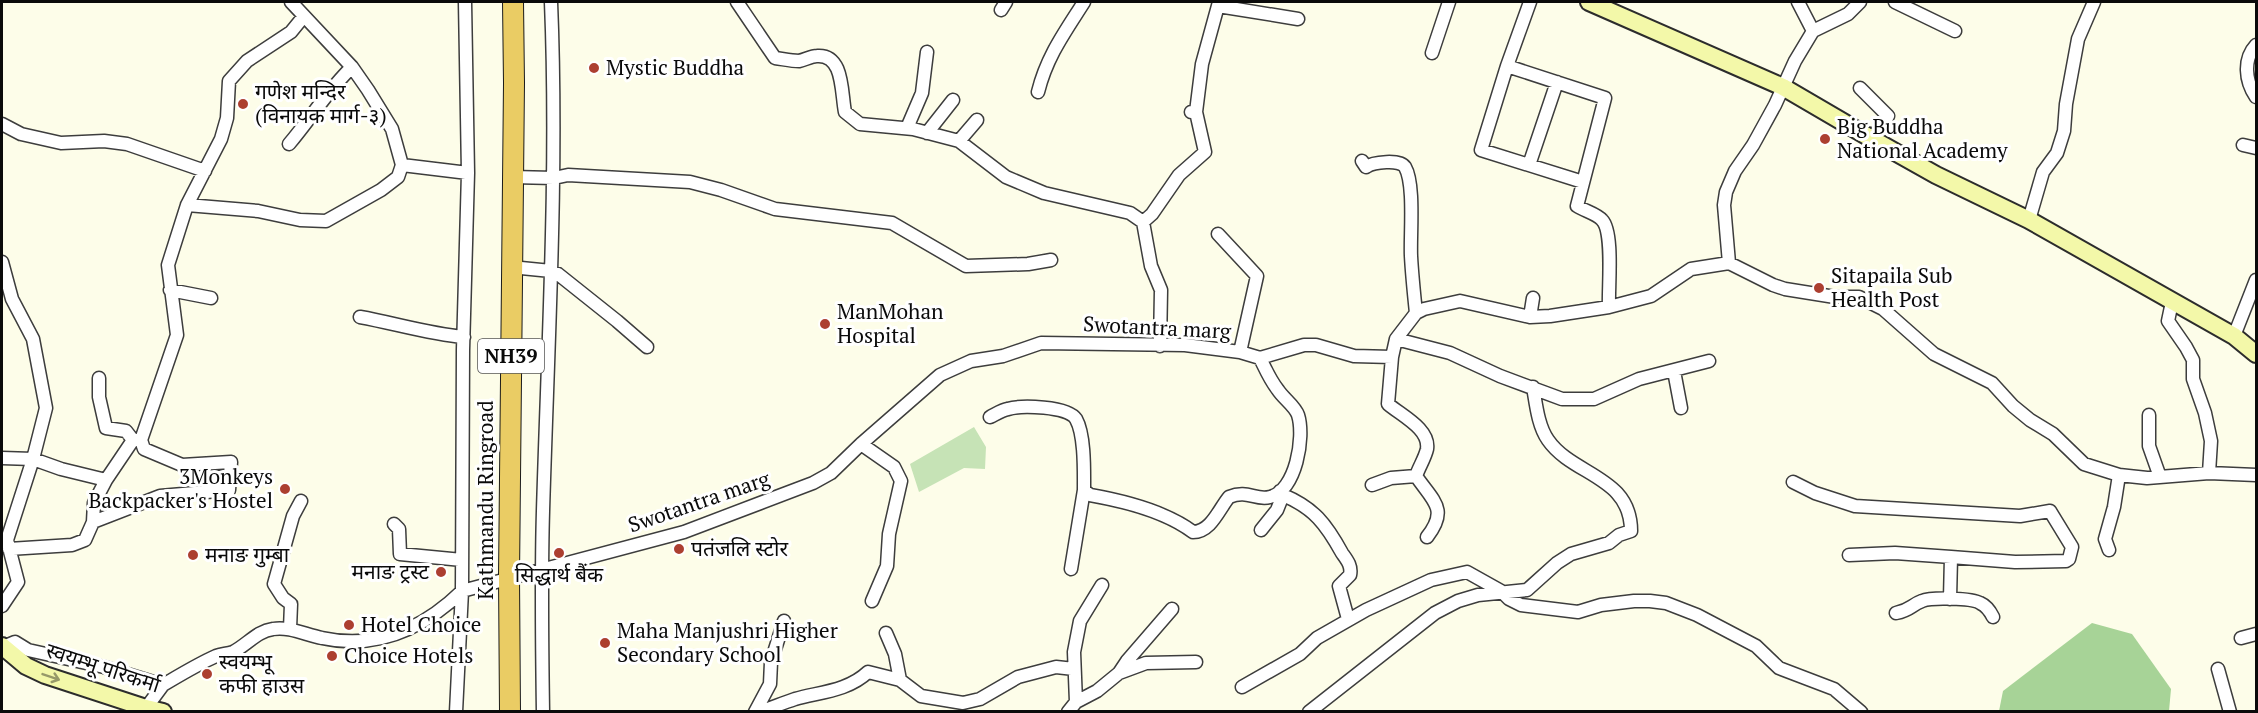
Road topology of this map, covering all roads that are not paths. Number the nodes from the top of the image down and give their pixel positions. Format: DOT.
graph roads {
  1 [pos="291,2"];
  2 [pos="465,2"];
  3 [pos="513,2"];
  4 [pos="551,2"];
  5 [pos="737,2"];
  6 [pos="1084,2"];
  7 [pos="1449,2"];
  8 [pos="1530,2"];
  9 [pos="1589,2"];
  10 [pos="1798,2"];
  11 [pos="1860,2"];
  12 [pos="1895,2"];
  13 [pos="2094,2"];
  14 [pos="1218,4"];
  15 [pos="304,16"];
  16 [pos="1298,19"];
  17 [pos="1955,31"];
  18 [pos="1813,32"];
  19 [pos="2256,45"];
  20 [pos="927,52"];
  21 [pos="1432,53"];
  22 [pos="1507,66"];
  23 [pos="352,67"];
  24 [pos="1557,82"];
  25 [pos="1783,87"];
  26 [pos="1860,88"];
  27 [pos="1038,92"];
  28 [pos="2256,97"];
  29 [pos="953,100"];
  30 [pos="977,120"];
  31 [pos="2,124"];
  32 [pos="907,128"];
  33 [pos="927,133"];
  34 [pos="1872,139"];
  35 [pos="960,141"];
  36 [pos="289,144"];
  37 [pos="2243,146"];
  38 [pos="2256,148"];
  39 [pos="1362,161"];
  40 [pos="402,165"];
  41 [pos="1529,165"];
  42 [pos="205,171"];
  43 [pos="468,173"];
  44 [pos="512,177"];
  45 [pos="554,178"];
  46 [pos="1583,182"];
  47 [pos="187,204"];
  48 [pos="2029,220"];
  49 [pos="1143,222"];
  50 [pos="1218,234"];
  51 [pos="1051,260"];
  52 [pos="2,262"];
  53 [pos="1729,263"];
  54 [pos="511,267"];
  55 [pos="551,271"];
  56 [pos="2256,280"];
  57 [pos="170,290"];
  58 [pos="211,298"];
  59 [pos="1533,298"];
  60 [pos="2172,302"];
  61 [pos="1608,306"];
  62 [pos="1416,313"];
  63 [pos="360,317"];
  64 [pos="1530,317"];
  65 [pos="2234,336"];
  66 [pos="464,337"];
  67 [pos="1396,339"];
  68 [pos="1160,346"];
  69 [pos="647,347"];
  70 [pos="1240,352"];
  71 [pos="2256,354"];
  72 [pos="1392,357"];
  73 [pos="1260,358"];
  74 [pos="1709,362"];
  75 [pos="1674,371"];
  76 [pos="99,378"];
  77 [pos="1533,387"];
  78 [pos="1681,408"];
  79 [pos="2149,415"];
  80 [pos="990,417"];
  81 [pos="137,440"];
  82 [pos="861,444"];
  83 [pos="2,458"];
  84 [pos="33,459"];
  85 [pos="2209,473"];
  86 [pos="2119,475"];
  87 [pos="2256,475"];
  88 [pos="1416,476"];
  89 [pos="2160,477"];
  90 [pos="106,480"];
  91 [pos="1793,482"];
  92 [pos="1372,485"];
  93 [pos="1084,490"];
  94 [pos="1282,493"];
  95 [pos="302,501"];
  96 [pos="1146,509"];
  97 [pos="93,522"];
  98 [pos="394,524"];
  99 [pos="1261,530"];
  100 [pos="1180,533"];
  101 [pos="1427,537"];
  102 [pos="9,549"];
  103 [pos="2109,550"];
  104 [pos="1849,555"];
  105 [pos="1951,557"];
  106 [pos="462,560"];
  107 [pos="542,569"];
  108 [pos="1071,569"];
  109 [pos="508,577"];
  110 [pos="1102,585"];
  111 [pos="462,591"];
  112 [pos="1501,591"];
  113 [pos="1950,599"];
  114 [pos="872,601"];
  115 [pos="2,606"];
  116 [pos="1172,609"];
  117 [pos="1896,613"];
  118 [pos="1993,617"];
  119 [pos="1348,619"];
  120 [pos="784,621"];
  121 [pos="290,629"];
  122 [pos="886,633"];
  123 [pos="2256,634"];
  124 [pos="2241,638"];
  125 [pos="2,646"];
  126 [pos="1196,662"];
  127 [pos="1074,669"];
  128 [pos="2218,669"];
  129 [pos="1119,673"];
  130 [pos="900,680"];
  131 [pos="163,685"];
  132 [pos="1242,687"];
  133 [pos="1072,707"];
  134 [pos="146,708"];
  135 [pos="163,711"];
  136 [pos="456,711"];
  137 [pos="510,711"];
  138 [pos="543,711"];
  139 [pos="757,711"];
  140 [pos="1309,711"];
  141 [pos="1861,711"];
  142 [pos="2230,711"];
  1 -- 15 [label="street"];
  2 -- 43 [label="street"];
  3 -- 44 [label="highway, Kathmandu Ringroad / NH39"];
  4 -- 45 [label="street"];
  5 -- 32 [label="street"];
  6 -- 27 [label="street"];
  7 -- 21 [label="street"];
  8 -- 22 [label="street"];
  9 -- 25 [label="main road"];
  10 -- 18 [label="street"];
  11 -- 18 [label="street"];
  12 -- 17 [label="street"];
  13 -- 48 [label="street"];
  14 -- 16 [label="street"];
  14 -- 49 [label="street"];
  15 -- 23 [label="street"];
  15 -- 42 [label="street"];
  18 -- 25 [label="street"];
  19 -- 28 [label="street"];
  20 -- 32 [label="street"];
  22 -- 24 [label="street"];
  22 -- 41 [label="street"];
  23 -- 36 [label="street"];
  23 -- 40 [label="street"];
  24 -- 41 [label="street"];
  24 -- 46 [label="street"];
  25 -- 34 [label="main road"];
  25 -- 53 [label="street"];
  26 -- 34 [label="street"];
  29 -- 33 [label="street"];
  30 -- 35 [label="street"];
  31 -- 42 [label="street"];
  32 -- 33 [label="street"];
  33 -- 35 [label="street"];
  34 -- 48 [label="main road"];
  35 -- 49 [label="street"];
  37 -- 38 [label="street"];
  39 -- 62 [label="street"];
  40 -- 43 [label="street"];
  40 -- 47 [label="street"];
  41 -- 46 [label="street"];
  42 -- 47 [label="street"];
  43 -- 66 [label="street"];
  44 -- 45 [label="street"];
  44 -- 54 [label="highway, Kathmandu Ringroad / NH39"];
  45 -- 51 [label="street"];
  45 -- 55 [label="street"];
  46 -- 61 [label="street"];
  47 -- 57 [label="street"];
  48 -- 60 [label="main road"];
  49 -- 68 [label="street"];
  50 -- 70 [label="street"];
  52 -- 84 [label="street"];
  53 -- 61 [label="street"];
  53 -- 86 [label="street"];
  54 -- 55 [label="street"];
  54 -- 109 [label="highway, Kathmandu Ringroad / NH39"];
  55 -- 69 [label="street"];
  55 -- 107 [label="street"];
  56 -- 65 [label="street"];
  57 -- 58 [label="street"];
  57 -- 81 [label="street"];
  59 -- 64 [label="street"];
  60 -- 65 [label="main road"];
  60 -- 85 [label="street"];
  61 -- 64 [label="street"];
  62 -- 64 [label="street"];
  62 -- 67 [label="street"];
  63 -- 66 [label="street"];
  65 -- 71 [label="main road"];
  66 -- 106 [label="street"];
  67 -- 72 [label="street"];
  67 -- 77 [label="street"];
  68 -- 70 [label="street, Swotantra marg"];
  68 -- 82 [label="street, Swotantra marg"];
  70 -- 73 [label="street, Swotantra marg"];
  72 -- 73 [label="street"];
  72 -- 88 [label="street"];
  73 -- 94 [label="street"];
  74 -- 75 [label="street"];
  75 -- 77 [label="street"];
  75 -- 78 [label="street"];
  76 -- 81 [label="street"];
  77 -- 112 [label="street"];
  79 -- 89 [label="street"];
  80 -- 93 [label="street"];
  81 -- 90 [label="street"];
  81 -- 97 [label="street"];
  82 -- 107 [label="street, Swotantra marg"];
  82 -- 114 [label="street"];
  83 -- 84 [label="street"];
  84 -- 90 [label="street"];
  84 -- 102 [label="street"];
  85 -- 87 [label="street"];
  85 -- 89 [label="street"];
  86 -- 89 [label="street"];
  86 -- 103 [label="street"];
  88 -- 92 [label="street"];
  88 -- 101 [label="street"];
  90 -- 97 [label="street"];
  91 -- 105 [label="street"];
  93 -- 96 [label="street"];
  93 -- 108 [label="street"];
  94 -- 96 [label="street"];
  94 -- 99 [label="street"];
  94 -- 119 [label="street"];
  95 -- 121 [label="street"];
  96 -- 100 [label="street"];
  97 -- 102 [label="street"];
  98 -- 106 [label="street"];
  102 -- 115 [label="street"];
  104 -- 105 [label="street"];
  105 -- 113 [label="street"];
  106 -- 111 [label="street"];
  107 -- 109 [label="street, Swotantra marg"];
  107 -- 138 [label="street"];
  109 -- 111 [label="street, Swotantra marg"];
  109 -- 137 [label="highway, Kathmandu Ringroad / NH39"];
  110 -- 127 [label="street"];
  111 -- 121 [label="street"];
  111 -- 136 [label="street"];
  112 -- 119 [label="street"];
  112 -- 140 [label="street"];
  112 -- 141 [label="street"];
  113 -- 117 [label="street"];
  113 -- 118 [label="street"];
  116 -- 129 [label="street"];
  119 -- 132 [label="street"];
  120 -- 139 [label="street"];
  121 -- 131 [label="street"];
  122 -- 130 [label="street"];
  123 -- 124 [label="street"];
  125 -- 131 [label="street"];
  125 -- 134 [label="main road, स्वयम्भू परिकर्मा, one-way"];
  126 -- 129 [label="street"];
  127 -- 130 [label="street"];
  127 -- 133 [label="street"];
  128 -- 142 [label="street"];
  129 -- 133 [label="street"];
  130 -- 139 [label="street"];
  131 -- 134 [label="street"];
  134 -- 135 [label="main road, स्वयम्भू परिकर्मा"];
}
